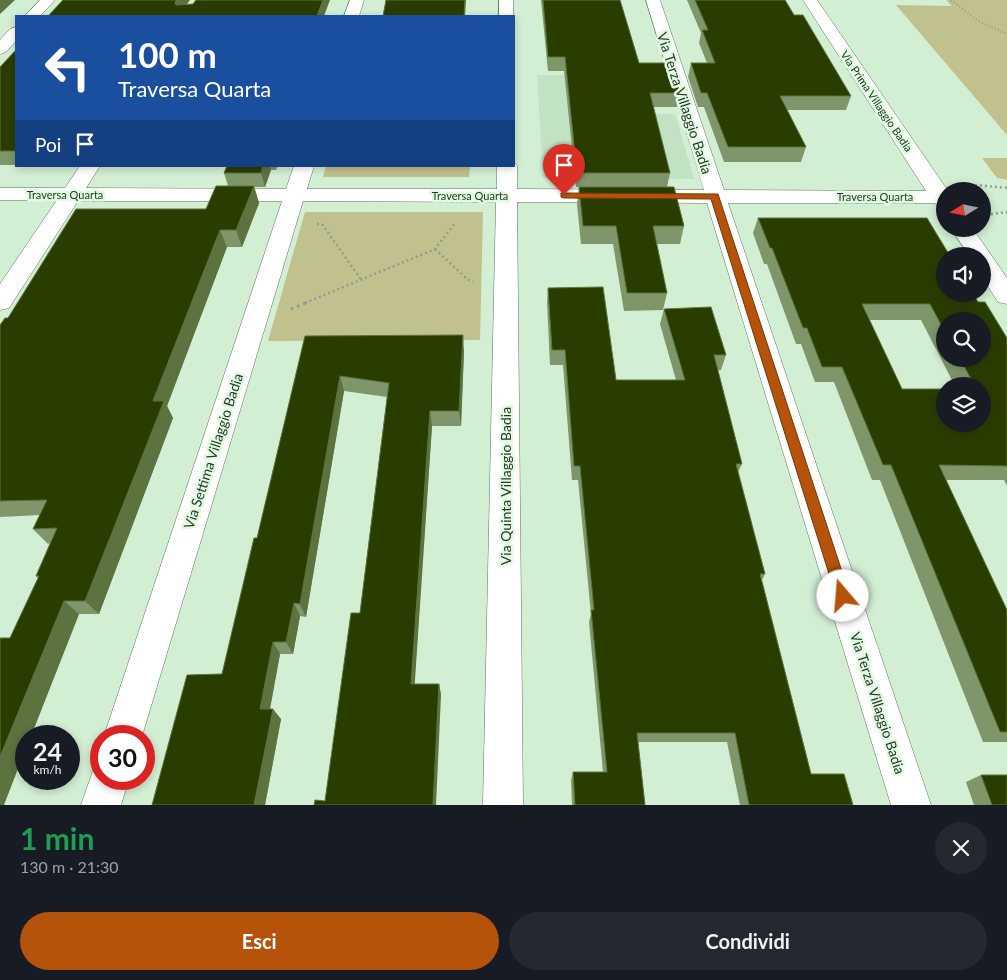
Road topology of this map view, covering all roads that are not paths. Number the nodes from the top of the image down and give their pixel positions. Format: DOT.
graph roads {
  1 [pos="48,0"];
  2 [pos="357,0"];
  3 [pos="506,0"];
  4 [pos="653,0"];
  5 [pos="810,0"];
  6 [pos="33,15"];
  7 [pos="352,15"];
  8 [pos="506,15"];
  9 [pos="15,33"];
  10 [pos="0,49"];
  11 [pos="89,167"];
  12 [pos="304,167"];
  13 [pos="507,181"];
  14 [pos="936,189"];
  15 [pos="0,194"];
  16 [pos="72,194"];
  17 [pos="295,194"];
  18 [pos="715,196"];
  19 [pos="936,200"];
  20 [pos="991,272"];
  21 [pos="1007,296"];
  22 [pos="0,302"];
  23 [pos="126,725"];
  24 [pos="106,790"];
  25 [pos="101,805"];
  26 [pos="503,805"];
  27 [pos="910,805"];
  1 -- 6 [label="street"];
  2 -- 7 [label="street"];
  3 -- 8 [label="street"];
  4 -- 18 [label="street, Via Terza Villaggio Badia"];
  5 -- 14 [label="street, Via Prima Villaggio Badia"];
  9 -- 10 [label="street"];
  11 -- 16 [label="street"];
  12 -- 17 [label="street, Via Settima Villaggio Badia"];
  13 -- 17 [label="street, Traversa Quarta"];
  13 -- 18 [label="street, Traversa Quarta"];
  13 -- 26 [label="street, Via Quinta Villaggio Badia"];
  15 -- 16 [label="street, Traversa Quarta"];
  16 -- 17 [label="street, Traversa Quarta"];
  16 -- 22 [label="street"];
  17 -- 23 [label="street, Via Settima Villaggio Badia"];
  18 -- 19 [label="street, Traversa Quarta"];
  18 -- 27 [label="street, Via Terza Villaggio Badia"];
  20 -- 21 [label="street"];
  24 -- 25 [label="street"];
}
